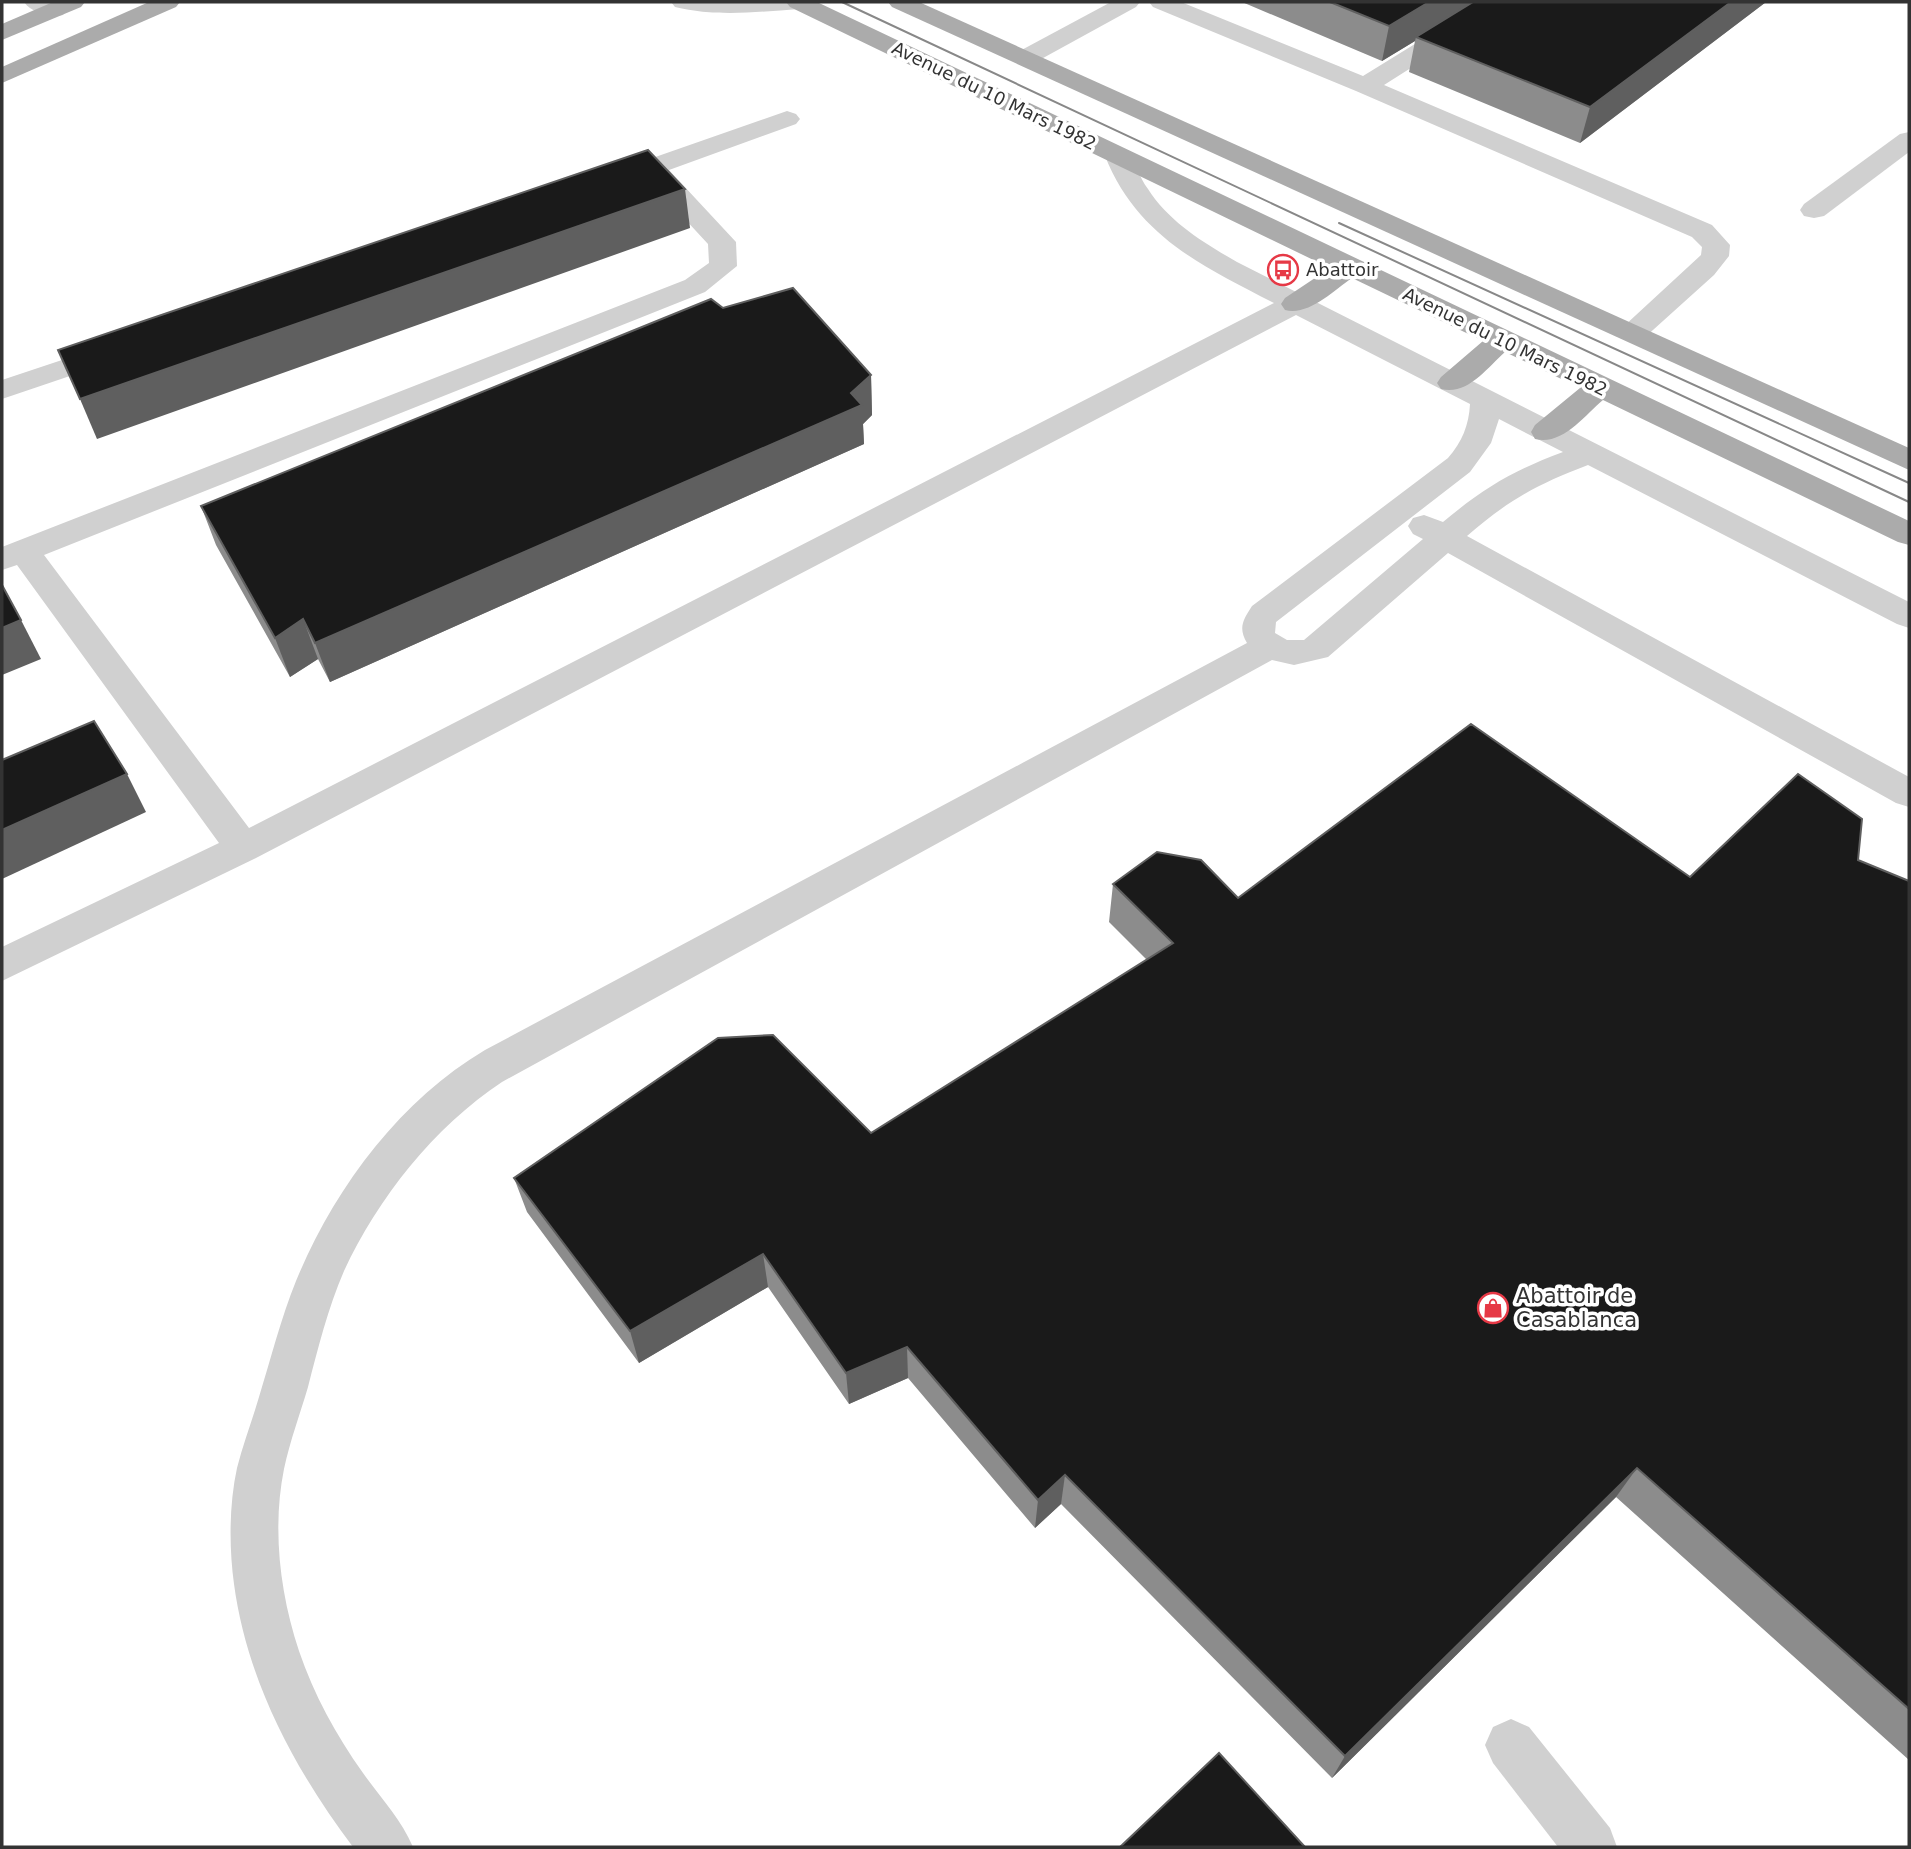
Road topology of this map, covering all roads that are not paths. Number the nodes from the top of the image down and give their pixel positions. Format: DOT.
graph roads {
  1 [pos="168,2"];
  2 [pos="683,2"];
  3 [pos="799,2"];
  4 [pos="900,2"];
  5 [pos="1128,2"];
  6 [pos="1161,2"];
  7 [pos="1499,2"];
  8 [pos="54,4"];
  9 [pos="2,33"];
  10 [pos="1025,58"];
  11 [pos="2,76"];
  12 [pos="1365,86"];
  13 [pos="787,119"];
  14 [pos="1909,140"];
  15 [pos="1118,156"];
  16 [pos="652,167"];
  17 [pos="600,185"];
  18 [pos="1814,210"];
  19 [pos="1350,267"];
  20 [pos="1296,303"];
  21 [pos="1633,333"];
  22 [pos="145,341"];
  23 [pos="1502,341"];
  24 [pos="1452,383"];
  25 [pos="1599,388"];
  26 [pos="2,390"];
  27 [pos="1485,400"];
  28 [pos="1546,432"];
  29 [pos="1589,453"];
  30 [pos="1909,460"];
  31 [pos="1398,512"];
  32 [pos="1909,534"];
  33 [pos="1445,538"];
  34 [pos="13,555"];
  35 [pos="1909,616"];
  36 [pos="1270,646"];
  37 [pos="1909,793"];
  38 [pos="243,848"];
  39 [pos="2,965"];
  40 [pos="1511,1745"];
  41 [pos="386,1847"];
  42 [pos="1591,1847"];
  1 -- 11 [label="main road"];
  2 -- 3 [label="street"];
  3 -- 15 [label="main road, Avenue du 10 Mars 1982"];
  4 -- 10 [label="main road"];
  5 -- 10 [label="street"];
  6 -- 12 [label="street"];
  7 -- 12 [label="street"];
  8 -- 9 [label="main road"];
  10 -- 21 [label="main road"];
  12 -- 21 [label="street"];
  13 -- 16 [label="street"];
  14 -- 18 [label="street"];
  15 -- 19 [label="main road, Avenue du 10 Mars 1982"];
  15 -- 20 [label="street"];
  16 -- 17 [label="street"];
  16 -- 34 [label="street"];
  19 -- 20 [label="main road"];
  19 -- 23 [label="main road, Avenue du 10 Mars 1982"];
  20 -- 24 [label="street"];
  20 -- 38 [label="street"];
  21 -- 30 [label="main road"];
  22 -- 26 [label="street"];
  23 -- 24 [label="main road"];
  23 -- 25 [label="main road, Avenue du 10 Mars 1982"];
  24 -- 27 [label="street"];
  25 -- 28 [label="main road"];
  25 -- 32 [label="main road, Avenue du 10 Mars 1982"];
  27 -- 28 [label="street"];
  27 -- 31 [label="street"];
  28 -- 29 [label="street"];
  29 -- 33 [label="street"];
  29 -- 35 [label="street"];
  31 -- 33 [label="street"];
  31 -- 36 [label="street"];
  33 -- 36 [label="street"];
  33 -- 37 [label="street"];
  34 -- 38 [label="street"];
  36 -- 41 [label="street"];
  38 -- 39 [label="street"];
  40 -- 42 [label="street"];
}
